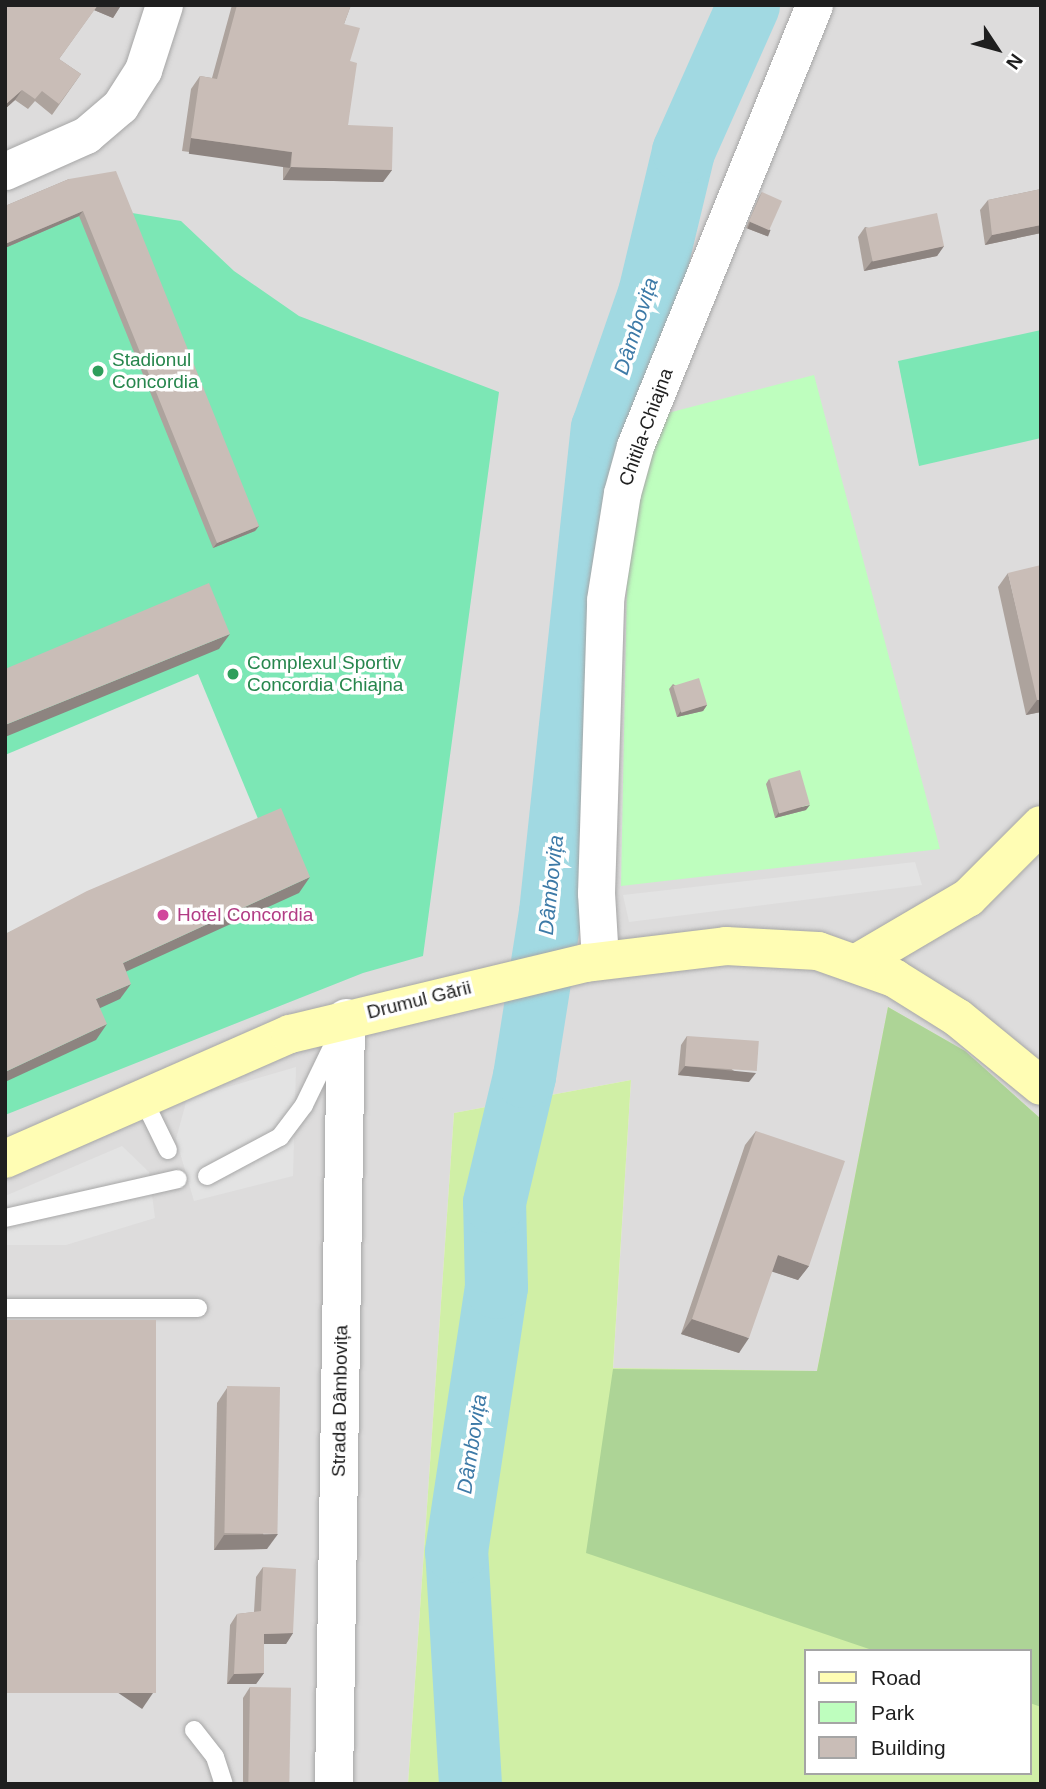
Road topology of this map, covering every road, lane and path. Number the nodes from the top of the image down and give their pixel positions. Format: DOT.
graph roads {
  1 [pos="164,5"];
  2 [pos="814,5"];
  3 [pos="5,171"];
  4 [pos="1041,825"];
  5 [pos="593,962"];
  6 [pos="857,963"];
  7 [pos="346,1018"];
  8 [pos="1041,1086"];
  9 [pos="142,1097"];
  10 [pos="168,1150"];
  11 [pos="5,1158"];
  12 [pos="207,1176"];
  13 [pos="178,1179"];
  14 [pos="5,1218"];
  15 [pos="5,1308"];
  16 [pos="198,1308"];
  17 [pos="194,1730"];
  18 [pos="224,1784"];
  19 [pos="334,1784"];
  1 -- 3 [label="street"];
  2 -- 5 [label="street, Chitila-Chiajna"];
  4 -- 6 [label="main road"];
  5 -- 6 [label="main road, Drumul Gării"];
  5 -- 7 [label="main road, Drumul Gării"];
  6 -- 8 [label="main road, Drumul Gării"];
  7 -- 9 [label="main road, Drumul Gării"];
  7 -- 12 [label="lane"];
  7 -- 19 [label="street, Strada Dâmbovița"];
  9 -- 10 [label="lane"];
  9 -- 11 [label="main road, Drumul Gării"];
  13 -- 14 [label="lane"];
  15 -- 16 [label="lane"];
  17 -- 18 [label="lane"];
}
